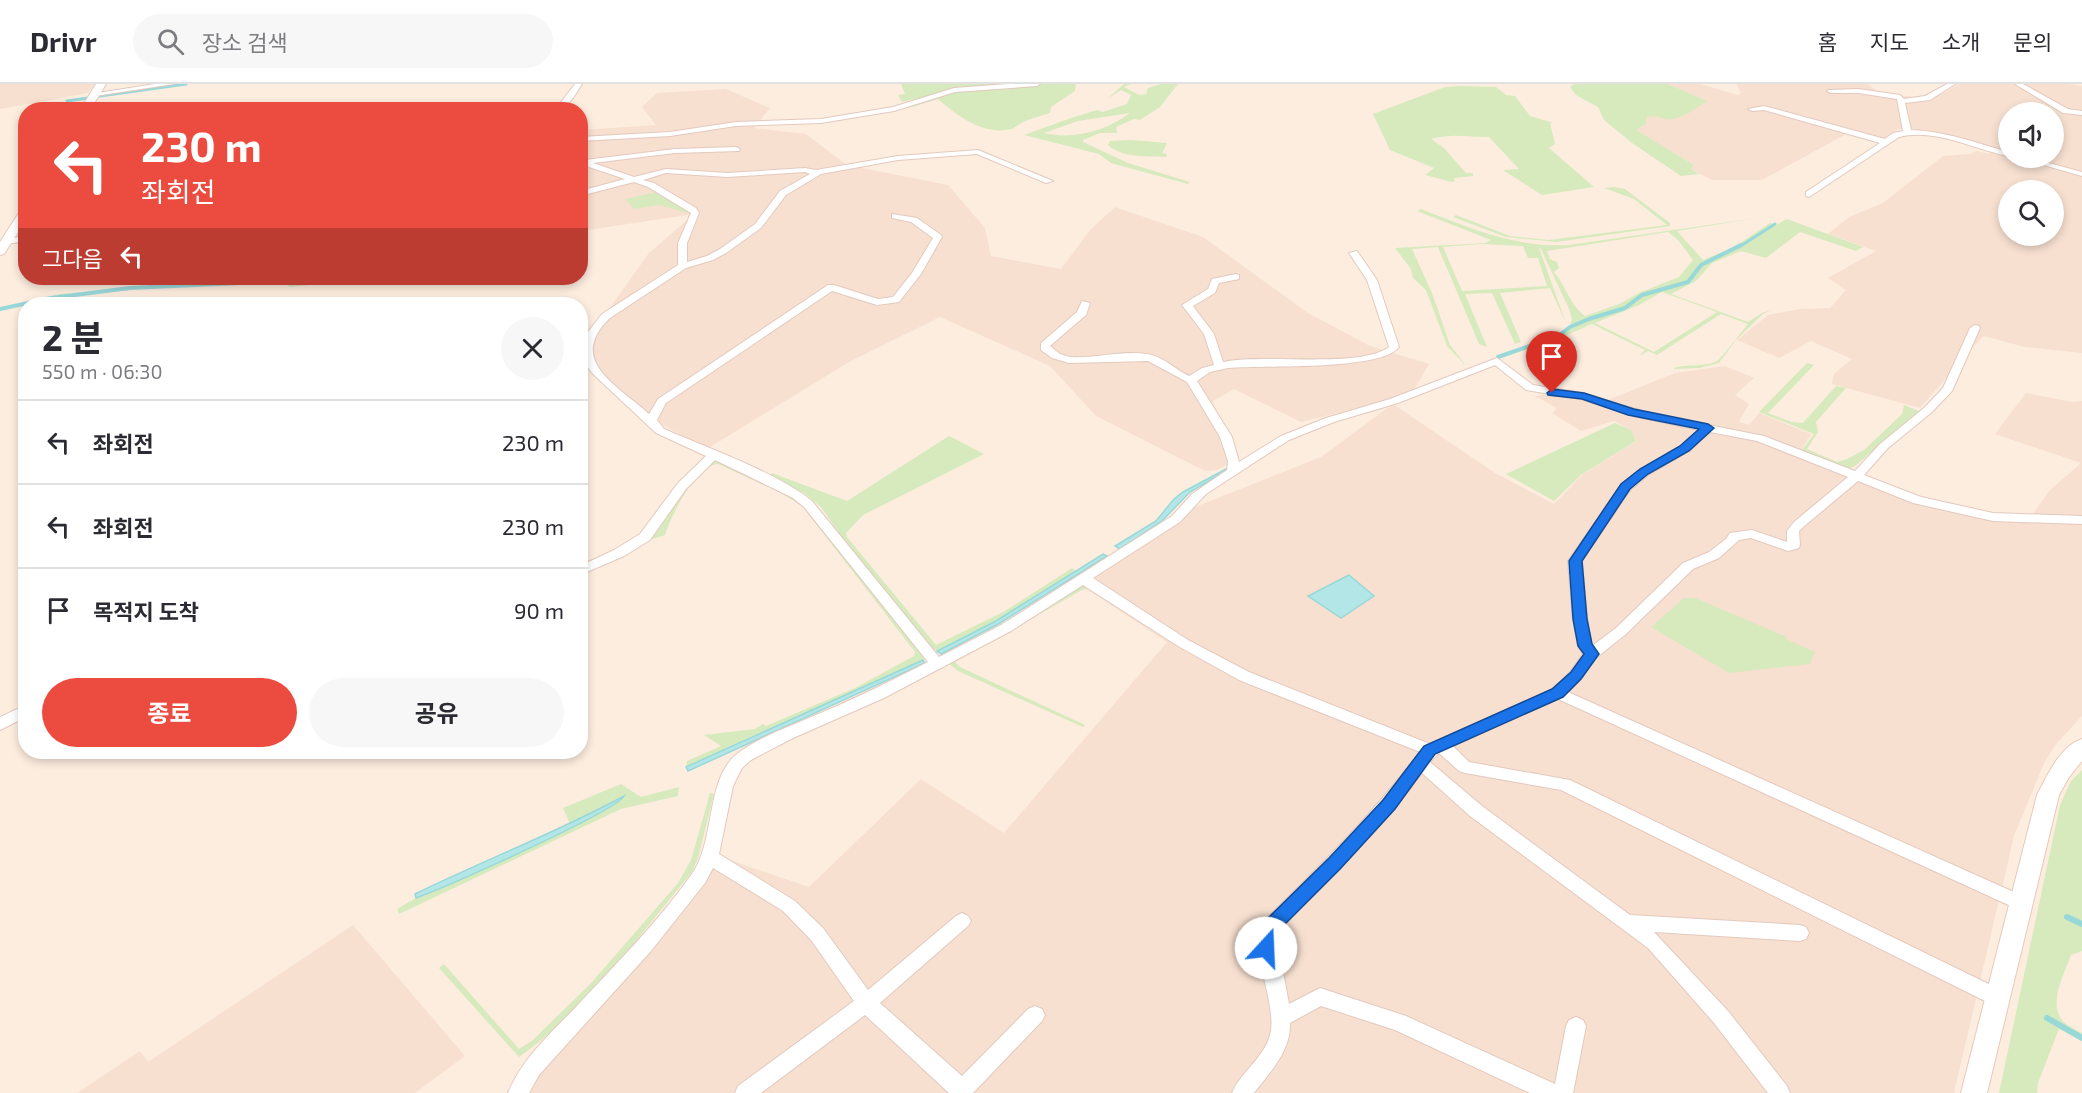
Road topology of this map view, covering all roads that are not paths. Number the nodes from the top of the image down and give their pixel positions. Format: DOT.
graph roads {
  1 [pos="101,84"];
  2 [pos="171,84"];
  3 [pos="579,84"];
  4 [pos="1036,84"];
  5 [pos="1859,84"];
  6 [pos="1952,84"];
  7 [pos="2018,84"];
  8 [pos="1831,91"];
  9 [pos="1874,93"];
  10 [pos="95,94"];
  11 [pos="1901,100"];
  12 [pos="90,102"];
  13 [pos="565,102"];
  14 [pos="1752,109"];
  15 [pos="2082,113"];
  16 [pos="1907,131"];
  17 [pos="588,139"];
  18 [pos="1886,142"];
  19 [pos="736,149"];
  20 [pos="1998,151"];
  21 [pos="588,160"];
  22 [pos="588,163"];
  23 [pos="2060,168"];
  24 [pos="817,173"];
  25 [pos="2082,174"];
  26 [pos="633,180"];
  27 [pos="1049,181"];
  28 [pos="588,192"];
  29 [pos="1809,194"];
  30 [pos="895,216"];
  31 [pos="18,221"];
  32 [pos="5,240"];
  33 [pos="1354,253"];
  34 [pos="682,266"];
  35 [pos="1236,277"];
  36 [pos="1085,303"];
  37 [pos="1975,328"];
  38 [pos="588,343"];
  39 [pos="588,359"];
  40 [pos="1219,365"];
  41 [pos="1191,380"];
  42 [pos="652,419"];
  43 [pos="1708,428"];
  44 [pos="713,456"];
  45 [pos="1233,471"];
  46 [pos="1856,477"];
  47 [pos="2082,520"];
  48 [pos="588,568"];
  49 [pos="1084,579"];
  50 [pos="1591,654"];
  51 [pos="936,663"];
  52 [pos="1558,693"];
  53 [pos="18,714"];
  54 [pos="0,724"];
  55 [pos="2082,747"];
  56 [pos="1430,753"];
  57 [pos="710,857"];
  58 [pos="2021,903"];
  59 [pos="962,921"];
  60 [pos="1626,922"];
  61 [pos="1800,933"];
  62 [pos="1998,998"];
  63 [pos="866,1003"];
  64 [pos="1035,1016"];
  65 [pos="1281,1018"];
  66 [pos="1576,1026"];
  67 [pos="960,1091"];
  68 [pos="518,1093"];
  69 [pos="745,1093"];
  70 [pos="1242,1093"];
  71 [pos="1552,1093"];
  72 [pos="1563,1093"];
  73 [pos="1780,1093"];
  74 [pos="1974,1093"];
  1 -- 10 [label="street"];
  2 -- 10 [label="street"];
  3 -- 13 [label="street"];
  4 -- 17 [label="street"];
  5 -- 9 [label="street"];
  6 -- 11 [label="street"];
  7 -- 15 [label="street"];
  8 -- 9 [label="street"];
  9 -- 11 [label="street"];
  10 -- 12 [label="street"];
  11 -- 16 [label="street"];
  14 -- 18 [label="street"];
  16 -- 18 [label="street"];
  16 -- 20 [label="street"];
  18 -- 29 [label="street"];
  19 -- 21 [label="street"];
  22 -- 26 [label="street"];
  23 -- 25 [label="street"];
  24 -- 26 [label="street"];
  24 -- 27 [label="street"];
  24 -- 34 [label="street"];
  26 -- 28 [label="street"];
  26 -- 34 [label="street"];
  30 -- 42 [label="street"];
  31 -- 32 [label="street"];
  33 -- 40 [label="street"];
  34 -- 38 [label="street"];
  35 -- 40 [label="street"];
  36 -- 41 [label="street"];
  37 -- 46 [label="street"];
  39 -- 42 [label="street"];
  40 -- 41 [label="street"];
  41 -- 45 [label="street"];
  42 -- 44 [label="street"];
  43 -- 45 [label="street"];
  43 -- 46 [label="street"];
  43 -- 50 [label="street"];
  44 -- 48 [label="street"];
  44 -- 51 [label="street"];
  45 -- 49 [label="street"];
  46 -- 47 [label="street"];
  46 -- 50 [label="street"];
  49 -- 51 [label="street"];
  49 -- 56 [label="street"];
  50 -- 52 [label="street"];
  51 -- 57 [label="street"];
  52 -- 56 [label="street"];
  52 -- 58 [label="street"];
  53 -- 54 [label="street"];
  55 -- 58 [label="street"];
  56 -- 60 [label="street"];
  56 -- 62 [label="street"];
  56 -- 65 [label="street"];
  57 -- 63 [label="street"];
  57 -- 68 [label="street"];
  58 -- 62 [label="street"];
  59 -- 63 [label="street"];
  60 -- 61 [label="street"];
  60 -- 73 [label="street"];
  62 -- 74 [label="street"];
  63 -- 67 [label="street"];
  63 -- 69 [label="street"];
  64 -- 67 [label="street"];
  65 -- 70 [label="street"];
  65 -- 71 [label="street"];
  66 -- 72 [label="street"];
}
